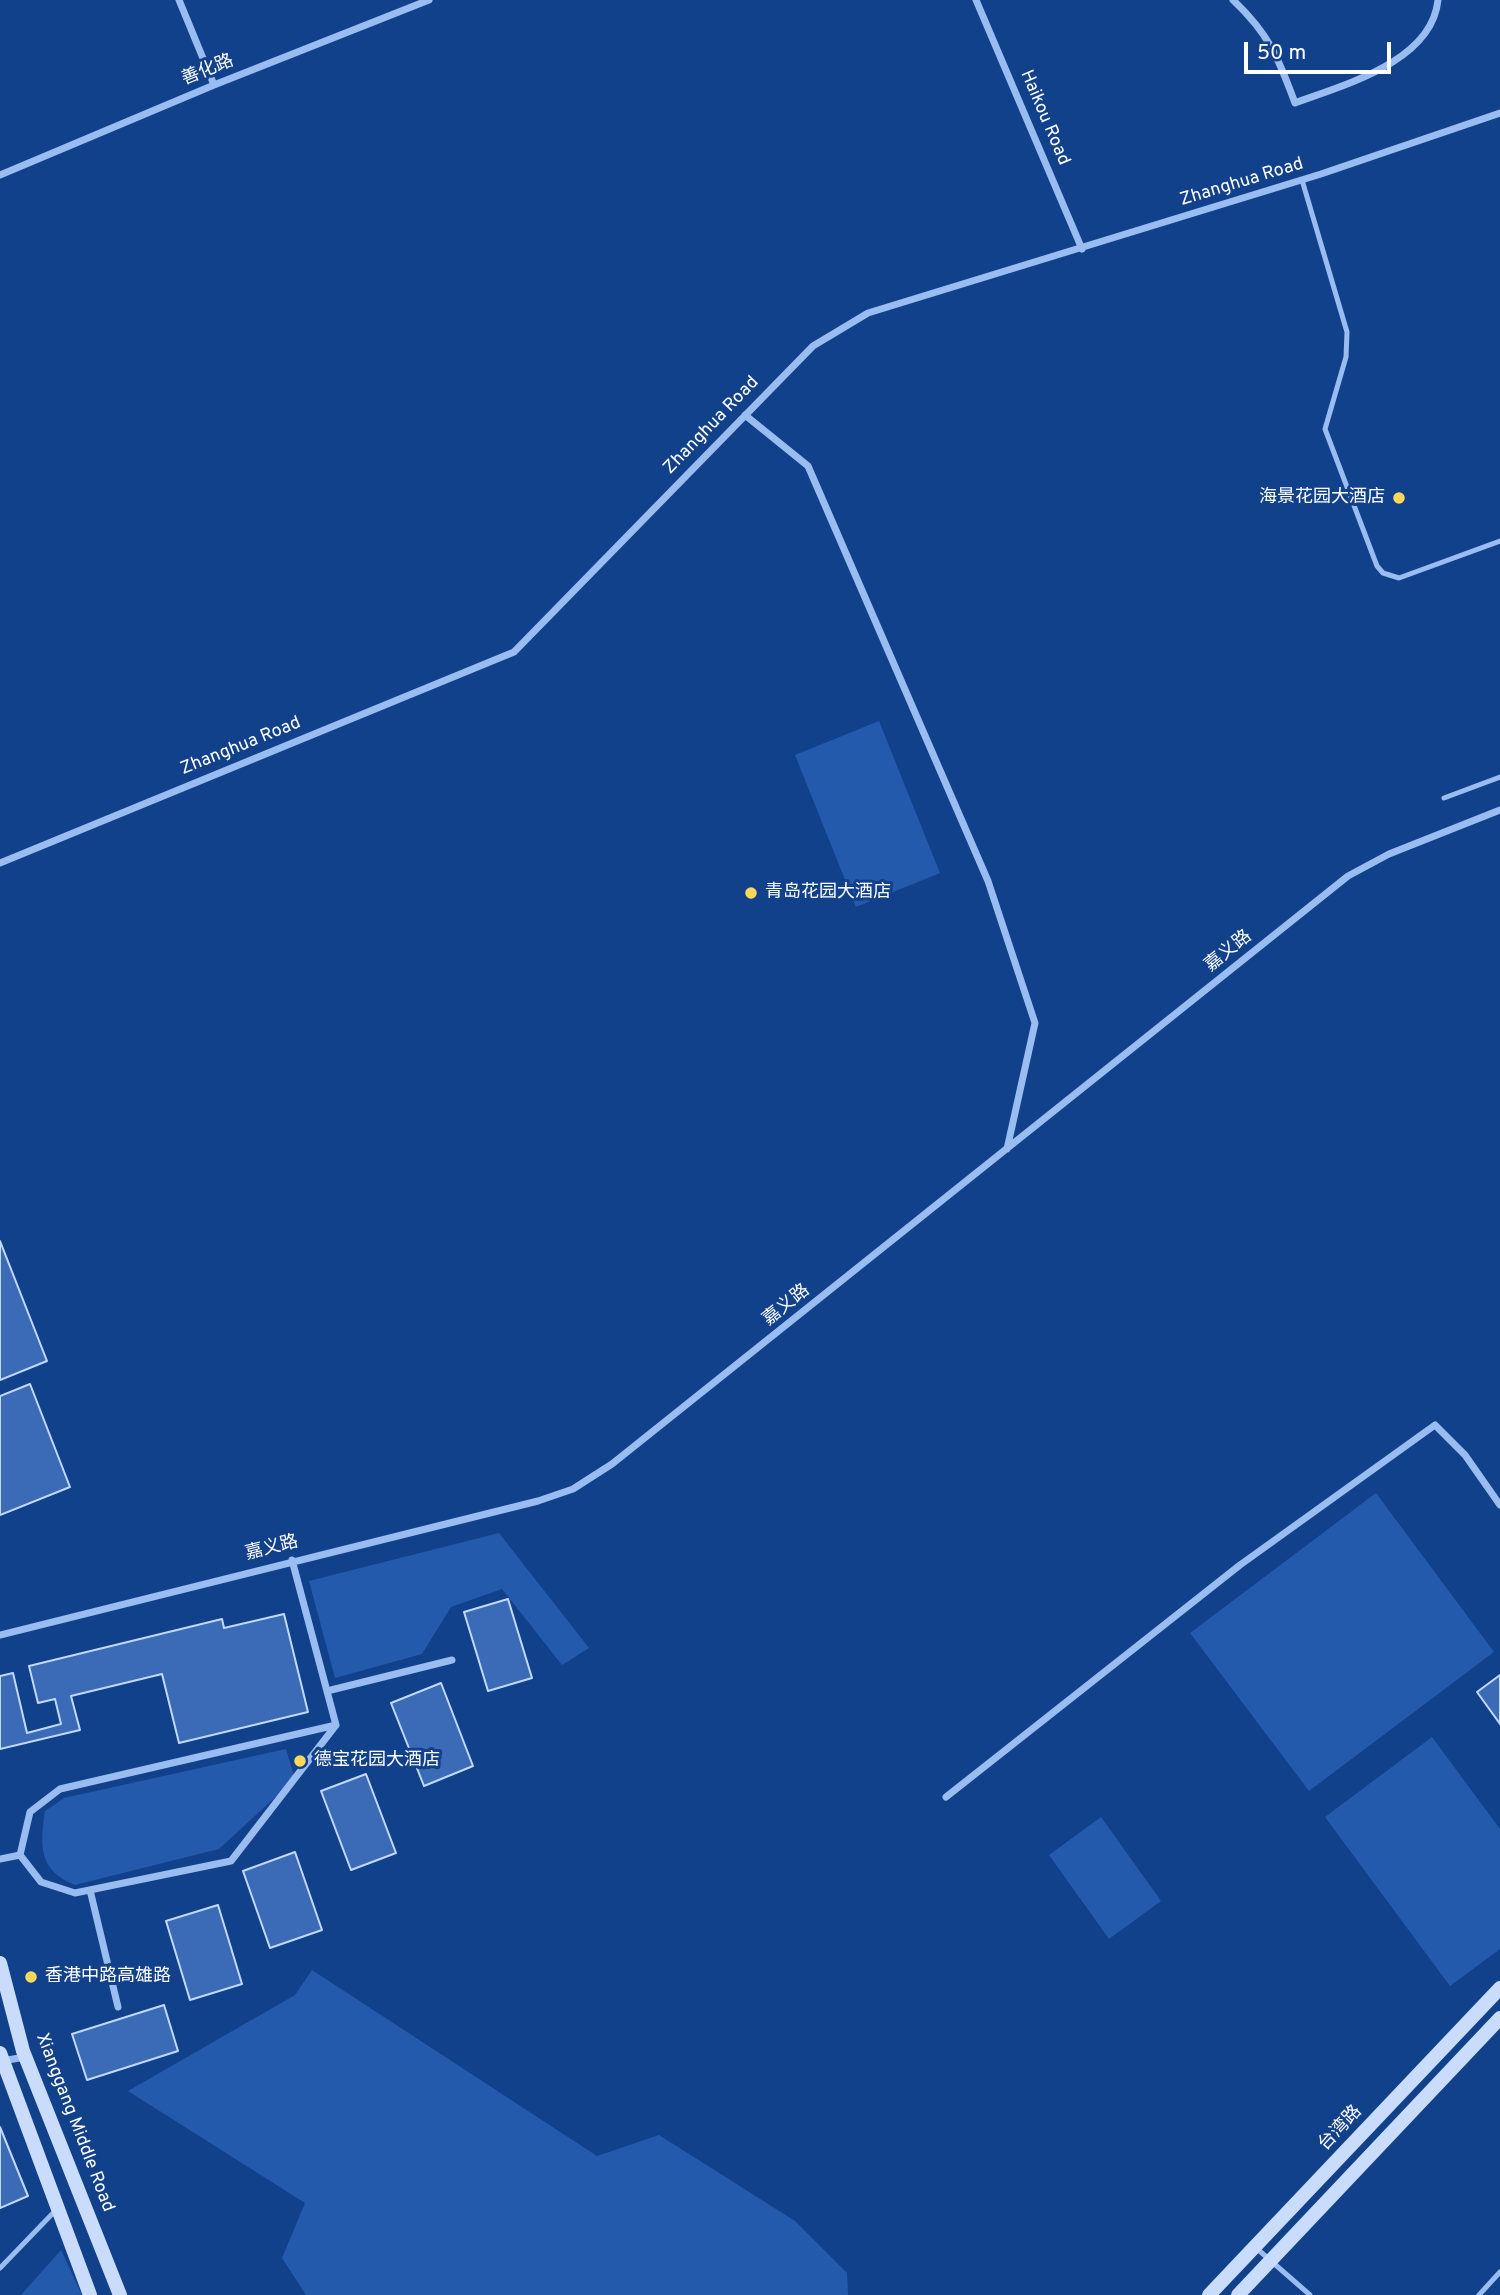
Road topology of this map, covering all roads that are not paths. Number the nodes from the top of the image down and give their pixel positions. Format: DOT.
graph roads {
  1 [pos="179,0"];
  2 [pos="429,0"];
  3 [pos="976,0"];
  4 [pos="1233,0"];
  5 [pos="1437,0"];
  6 [pos="214,85"];
  7 [pos="1500,113"];
  8 [pos="0,175"];
  9 [pos="1303,180"];
  10 [pos="1082,249"];
  11 [pos="745,415"];
  12 [pos="1500,541"];
  13 [pos="1500,776"];
  14 [pos="1444,798"];
  15 [pos="1500,810"];
  16 [pos="0,863"];
  17 [pos="1007,1150"];
  18 [pos="1500,1505"];
  19 [pos="292,1560"];
  20 [pos="0,1635"];
  21 [pos="452,1660"];
  22 [pos="327,1691"];
  23 [pos="336,1725"];
  24 [pos="946,1797"];
  25 [pos="20,1855"];
  26 [pos="0,1859"];
  27 [pos="90,1890"];
  28 [pos="0,1963"];
  29 [pos="1500,1988"];
  30 [pos="118,2007"];
  31 [pos="1500,2018"];
  32 [pos="25,2057"];
  33 [pos="1,2059"];
  34 [pos="58,2209"];
  35 [pos="1255,2247"];
  36 [pos="1272,2261"];
  37 [pos="0,2268"];
  38 [pos="1500,2272"];
  39 [pos="90,2295"];
  40 [pos="120,2295"];
  41 [pos="1209,2295"];
  42 [pos="1238,2295"];
  43 [pos="1311,2295"];
  44 [pos="1479,2295"];
  1 -- 6 [label="street"];
  2 -- 6 [label="street, 善化路"];
  3 -- 10 [label="street, Haikou Road"];
  4 -- 5 [label="street"];
  6 -- 8 [label="street, 善化路"];
  7 -- 9 [label="street, Zhanghua Road"];
  9 -- 10 [label="street, Zhanghua Road"];
  9 -- 12 [label="lane"];
  10 -- 11 [label="street, Zhanghua Road"];
  11 -- 16 [label="street, Zhanghua Road"];
  11 -- 17 [label="street"];
  13 -- 14 [label="lane"];
  15 -- 17 [label="street, 嘉义路"];
  17 -- 19 [label="street, 嘉义路"];
  18 -- 24 [label="street"];
  19 -- 20 [label="street, 嘉义路"];
  19 -- 22 [label="street"];
  21 -- 22 [label="street"];
  22 -- 23 [label="street"];
  23 -- 25 [label="street"];
  23 -- 27 [label="street"];
  25 -- 26 [label="street"];
  25 -- 27 [label="street"];
  27 -- 30 [label="street"];
  28 -- 32 [label="street, Xianggang Middle Road"];
  29 -- 35 [label="street, 台湾路"];
  31 -- 36 [label="street"];
  32 -- 33 [label="street"];
  32 -- 40 [label="street, Xianggang Middle Road"];
  33 -- 34 [label="street"];
  34 -- 37 [label="lane"];
  34 -- 39 [label="street"];
  35 -- 36 [label="lane"];
  35 -- 41 [label="street, 台湾路"];
  36 -- 42 [label="street"];
  36 -- 43 [label="lane"];
  38 -- 44 [label="lane"];
}
